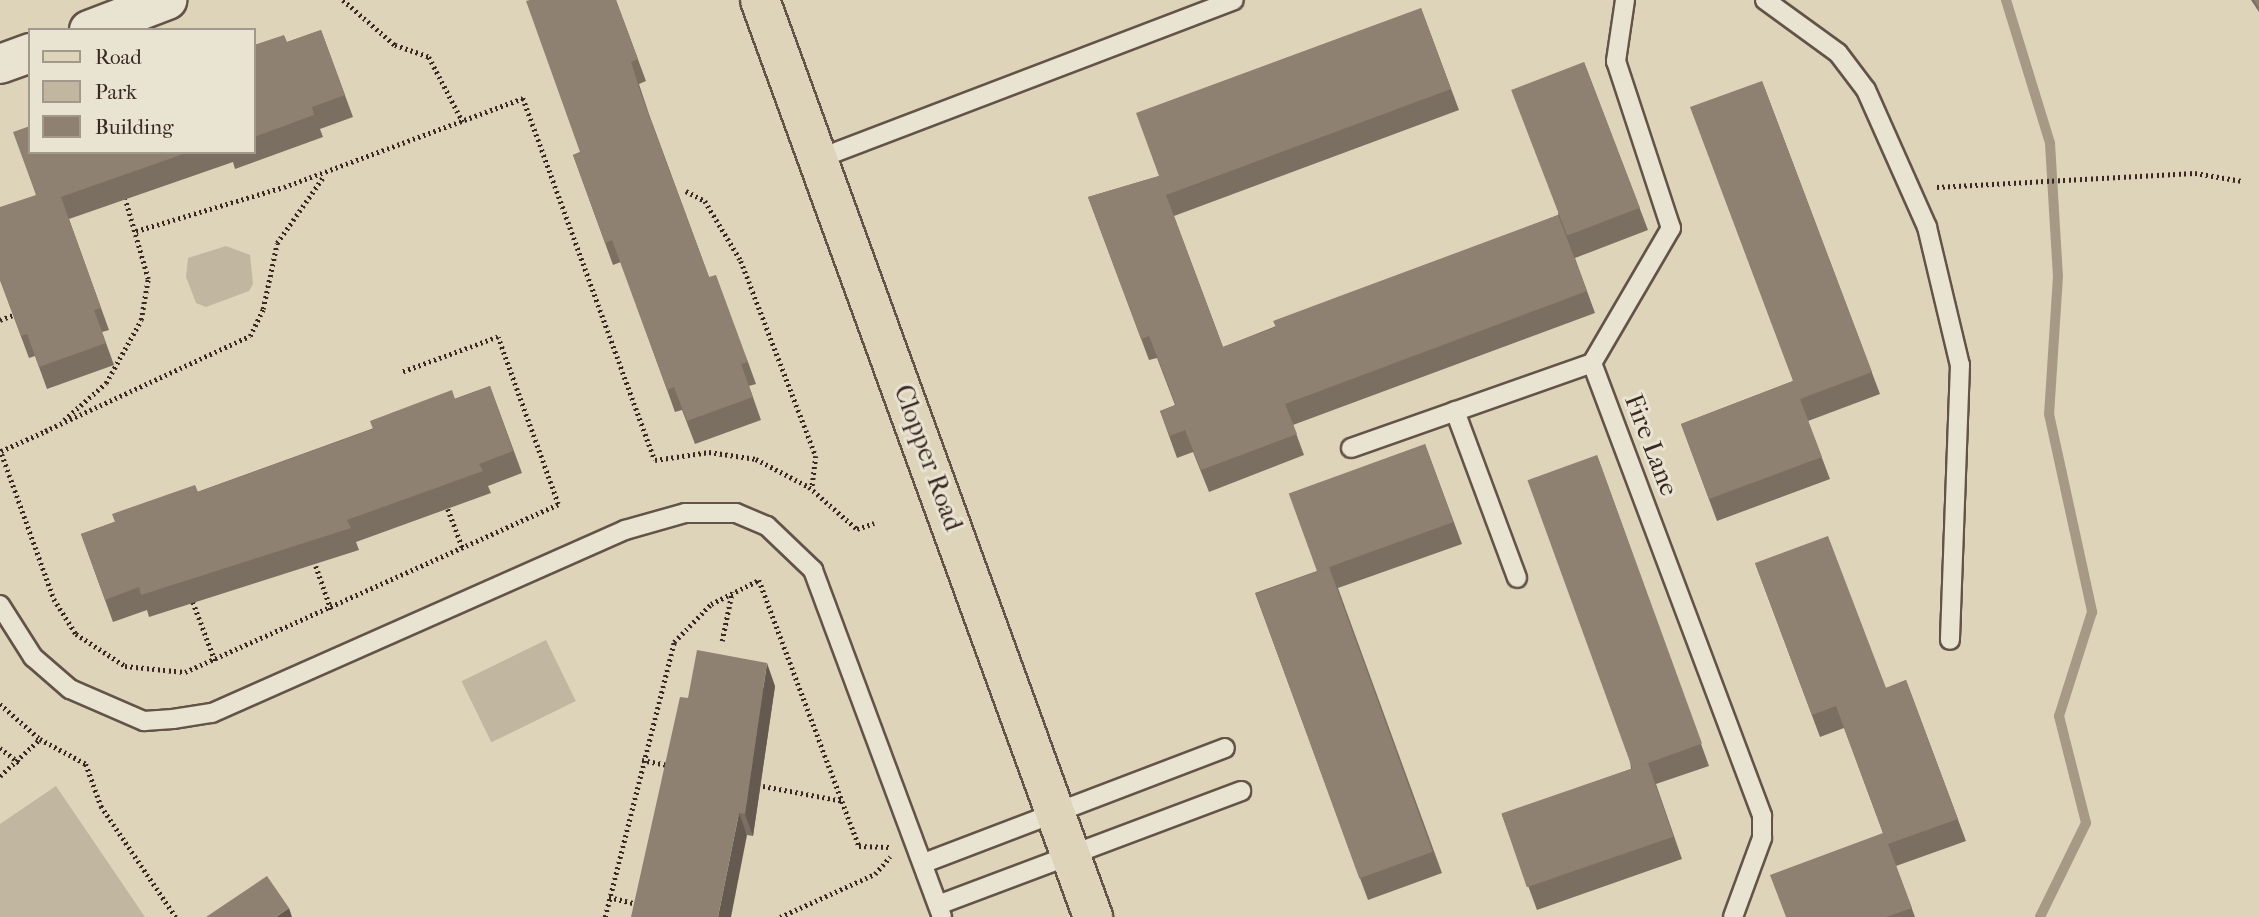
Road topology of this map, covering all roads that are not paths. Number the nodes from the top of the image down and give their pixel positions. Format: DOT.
graph roads {
  1 [pos="167,0"];
  2 [pos="761,0"];
  3 [pos="1234,0"];
  4 [pos="1625,0"];
  5 [pos="1765,0"];
  6 [pos="94,28"];
  7 [pos="28,54"];
  8 [pos="0,64"];
  9 [pos="818,159"];
  10 [pos="1592,363"];
  11 [pos="1455,411"];
  12 [pos="1351,448"];
  13 [pos="1517,578"];
  14 [pos="0,605"];
  15 [pos="1950,640"];
  16 [pos="1225,748"];
  17 [pos="1241,792"];
  18 [pos="1057,811"];
  19 [pos="1072,854"];
  20 [pos="924,863"];
  21 [pos="940,911"];
  22 [pos="1093,917"];
  23 [pos="1733,917"];
  1 -- 6 [label="street"];
  2 -- 9 [label="main road, Clopper Road"];
  3 -- 9 [label="lane"];
  4 -- 10 [label="lane"];
  5 -- 15 [label="lane"];
  7 -- 8 [label="street"];
  9 -- 18 [label="main road, Clopper Road"];
  10 -- 11 [label="lane"];
  10 -- 23 [label="lane, Fire Lane"];
  11 -- 12 [label="lane"];
  11 -- 13 [label="lane"];
  14 -- 20 [label="lane"];
  16 -- 18 [label="lane"];
  17 -- 19 [label="lane"];
  18 -- 19 [label="main road, Clopper Road"];
  18 -- 20 [label="lane"];
  19 -- 21 [label="lane"];
  19 -- 22 [label="main road, Clopper Road"];
  20 -- 21 [label="lane"];
}
